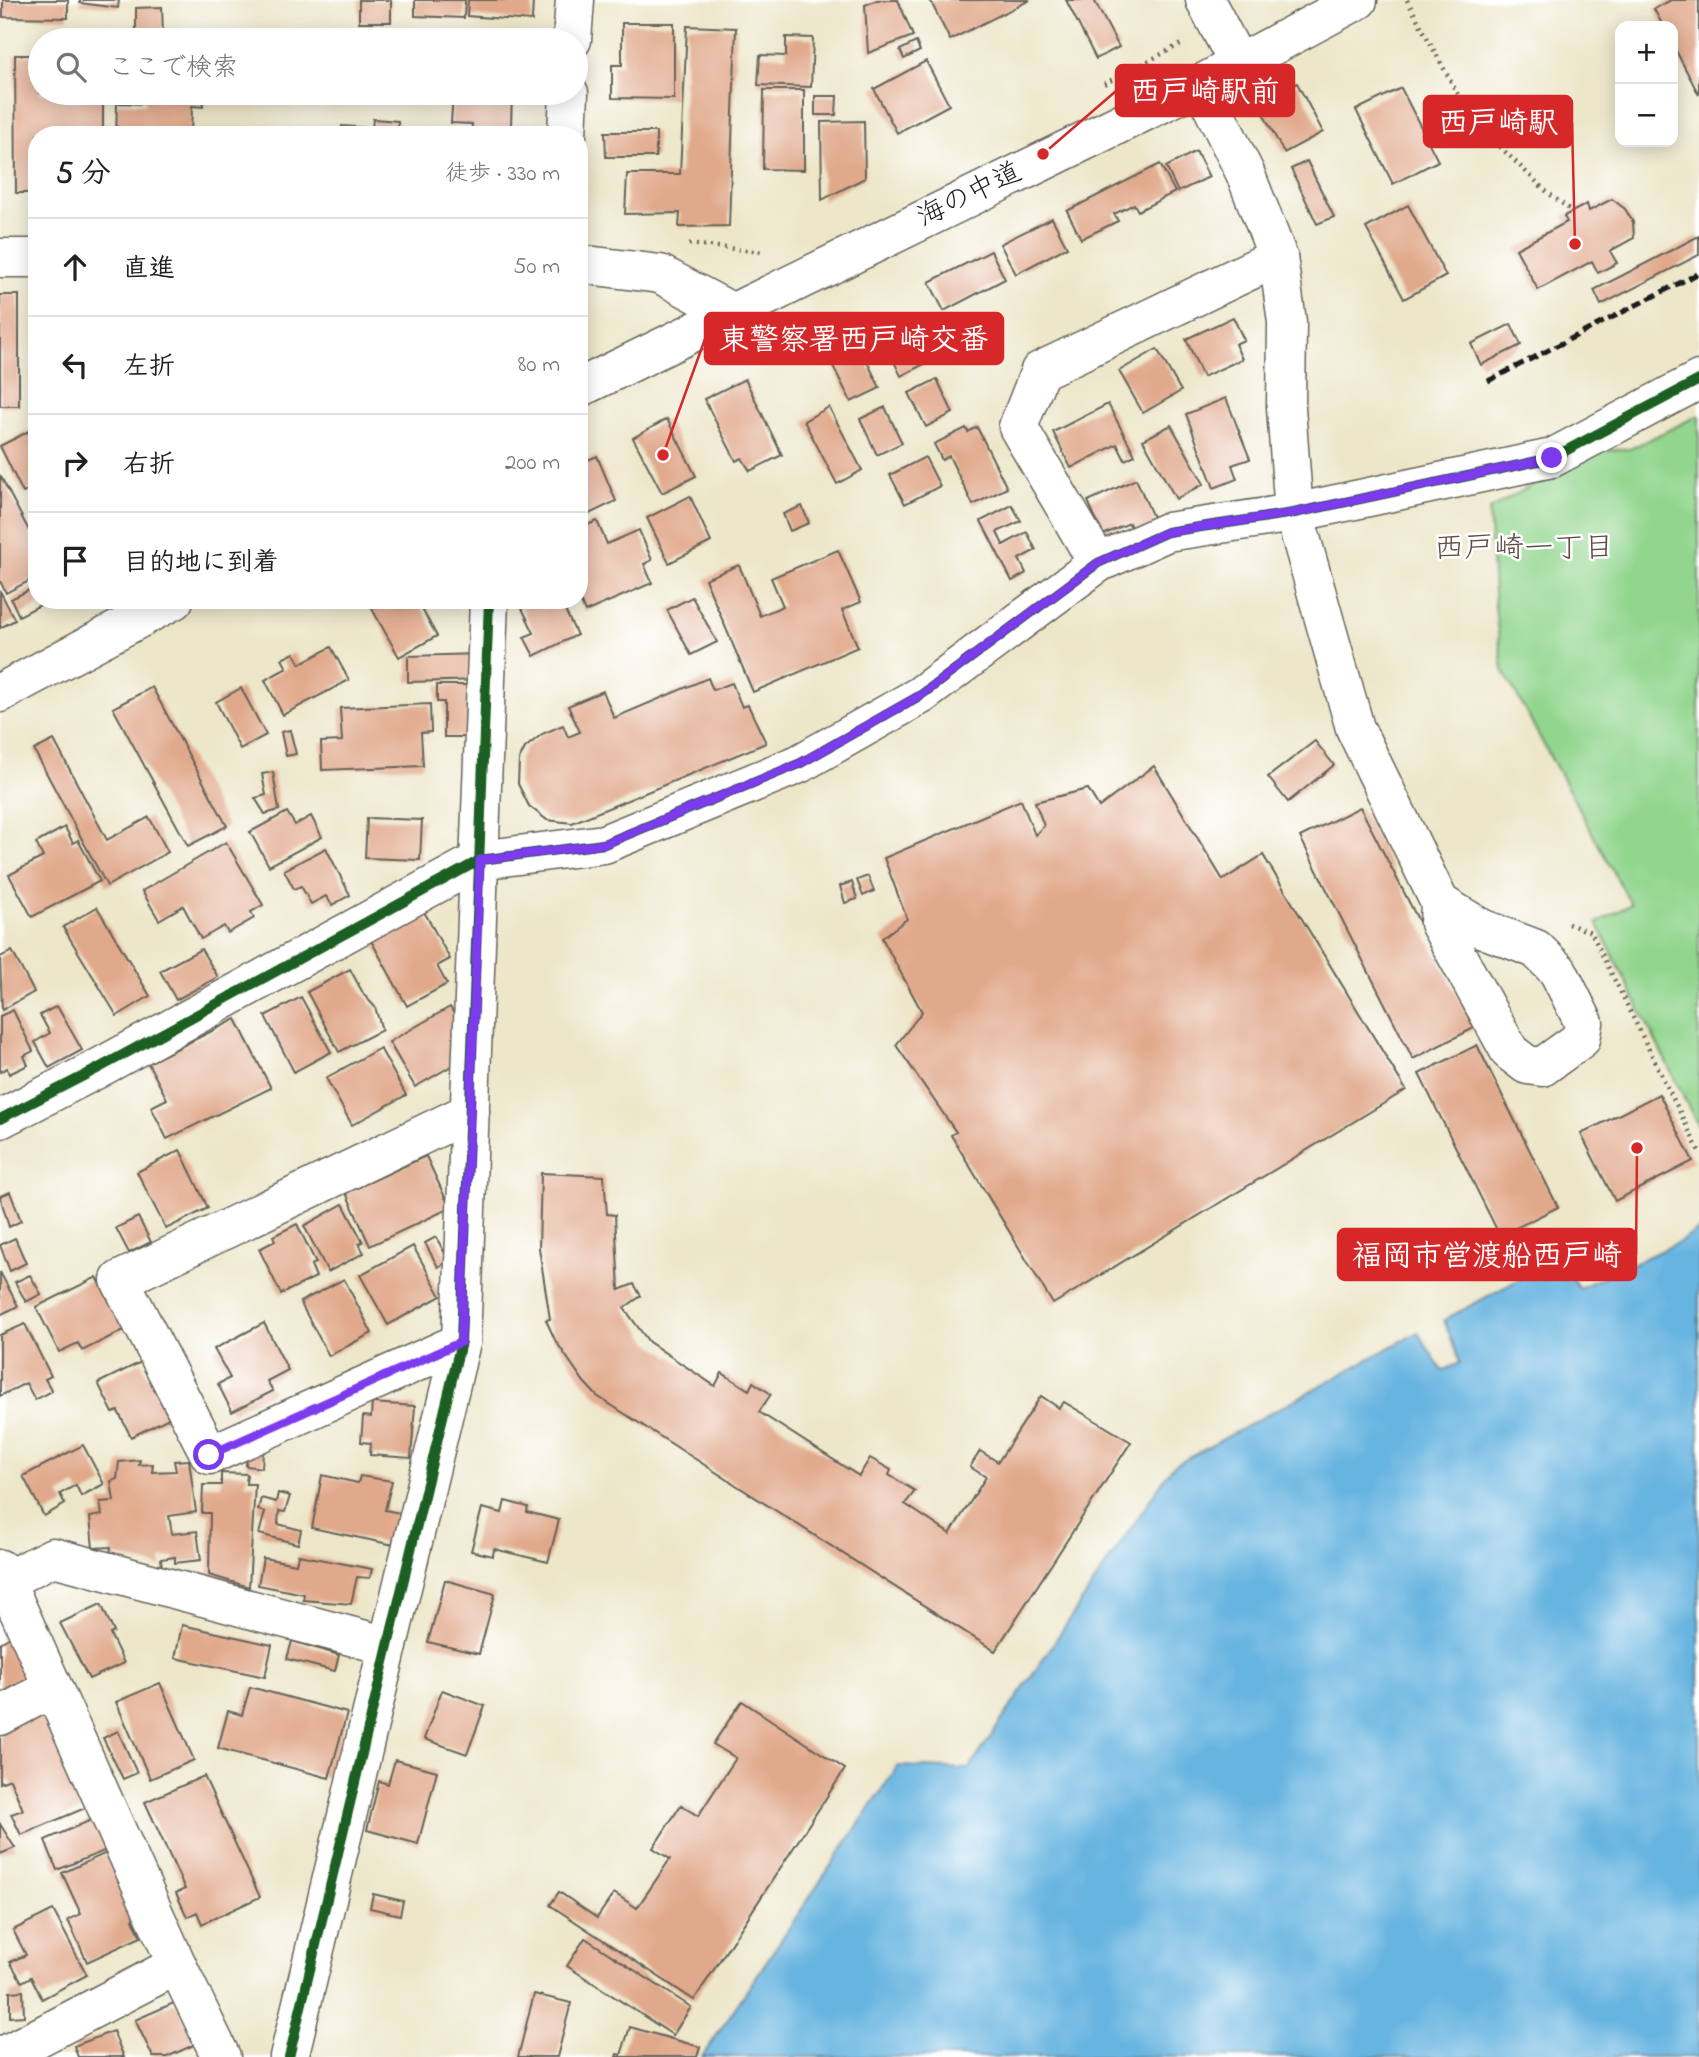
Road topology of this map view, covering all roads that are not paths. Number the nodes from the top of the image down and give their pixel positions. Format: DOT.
graph roads {
  1 [pos="575,0"];
  2 [pos="1358,0"];
  3 [pos="1212,13"];
  4 [pos="573,28"];
  5 [pos="1238,64"];
  6 [pos="1201,84"];
  7 [pos="568,105"];
  8 [pos="567,126"];
  9 [pos="1278,257"];
  10 [pos="0,258"];
  11 [pos="28,258"];
  12 [pos="588,265"];
  13 [pos="731,312"];
  14 [pos="1699,380"];
  15 [pos="588,384"];
  16 [pos="1294,513"];
  17 [pos="1098,563"];
  18 [pos="157,609"];
  19 [pos="489,609"];
  20 [pos="0,693"];
  21 [pos="480,860"];
  22 [pos="1440,904"];
  23 [pos="470,1112"];
  24 [pos="0,1119"];
  25 [pos="461,1342"];
  26 [pos="3,1575"];
  27 [pos="388,1646"];
  28 [pos="53,1688"];
  29 [pos="0,1716"];
  30 [pos="177,1965"];
  31 [pos="1,2057"];
  32 [pos="221,2057"];
  33 [pos="289,2057"];
  1 -- 4 [label="street"];
  2 -- 5 [label="street, 海の中道"];
  3 -- 5 [label="street"];
  5 -- 6 [label="street, 海の中道"];
  6 -- 9 [label="street"];
  6 -- 13 [label="street, 海の中道"];
  7 -- 8 [label="street"];
  9 -- 16 [label="street"];
  9 -- 17 [label="street"];
  10 -- 11 [label="street"];
  12 -- 13 [label="street"];
  13 -- 15 [label="street, 海の中道"];
  14 -- 16 [label="street"];
  16 -- 17 [label="street"];
  16 -- 22 [label="street"];
  17 -- 21 [label="street"];
  18 -- 20 [label="street"];
  19 -- 21 [label="street"];
  21 -- 23 [label="street"];
  21 -- 24 [label="street"];
  23 -- 25 [label="street"];
  23 -- 25 [label="street"];
  25 -- 27 [label="street"];
  26 -- 27 [label="street"];
  26 -- 28 [label="street"];
  27 -- 33 [label="street"];
  28 -- 29 [label="street"];
  28 -- 30 [label="street"];
  30 -- 31 [label="street"];
  30 -- 32 [label="street"];
}
